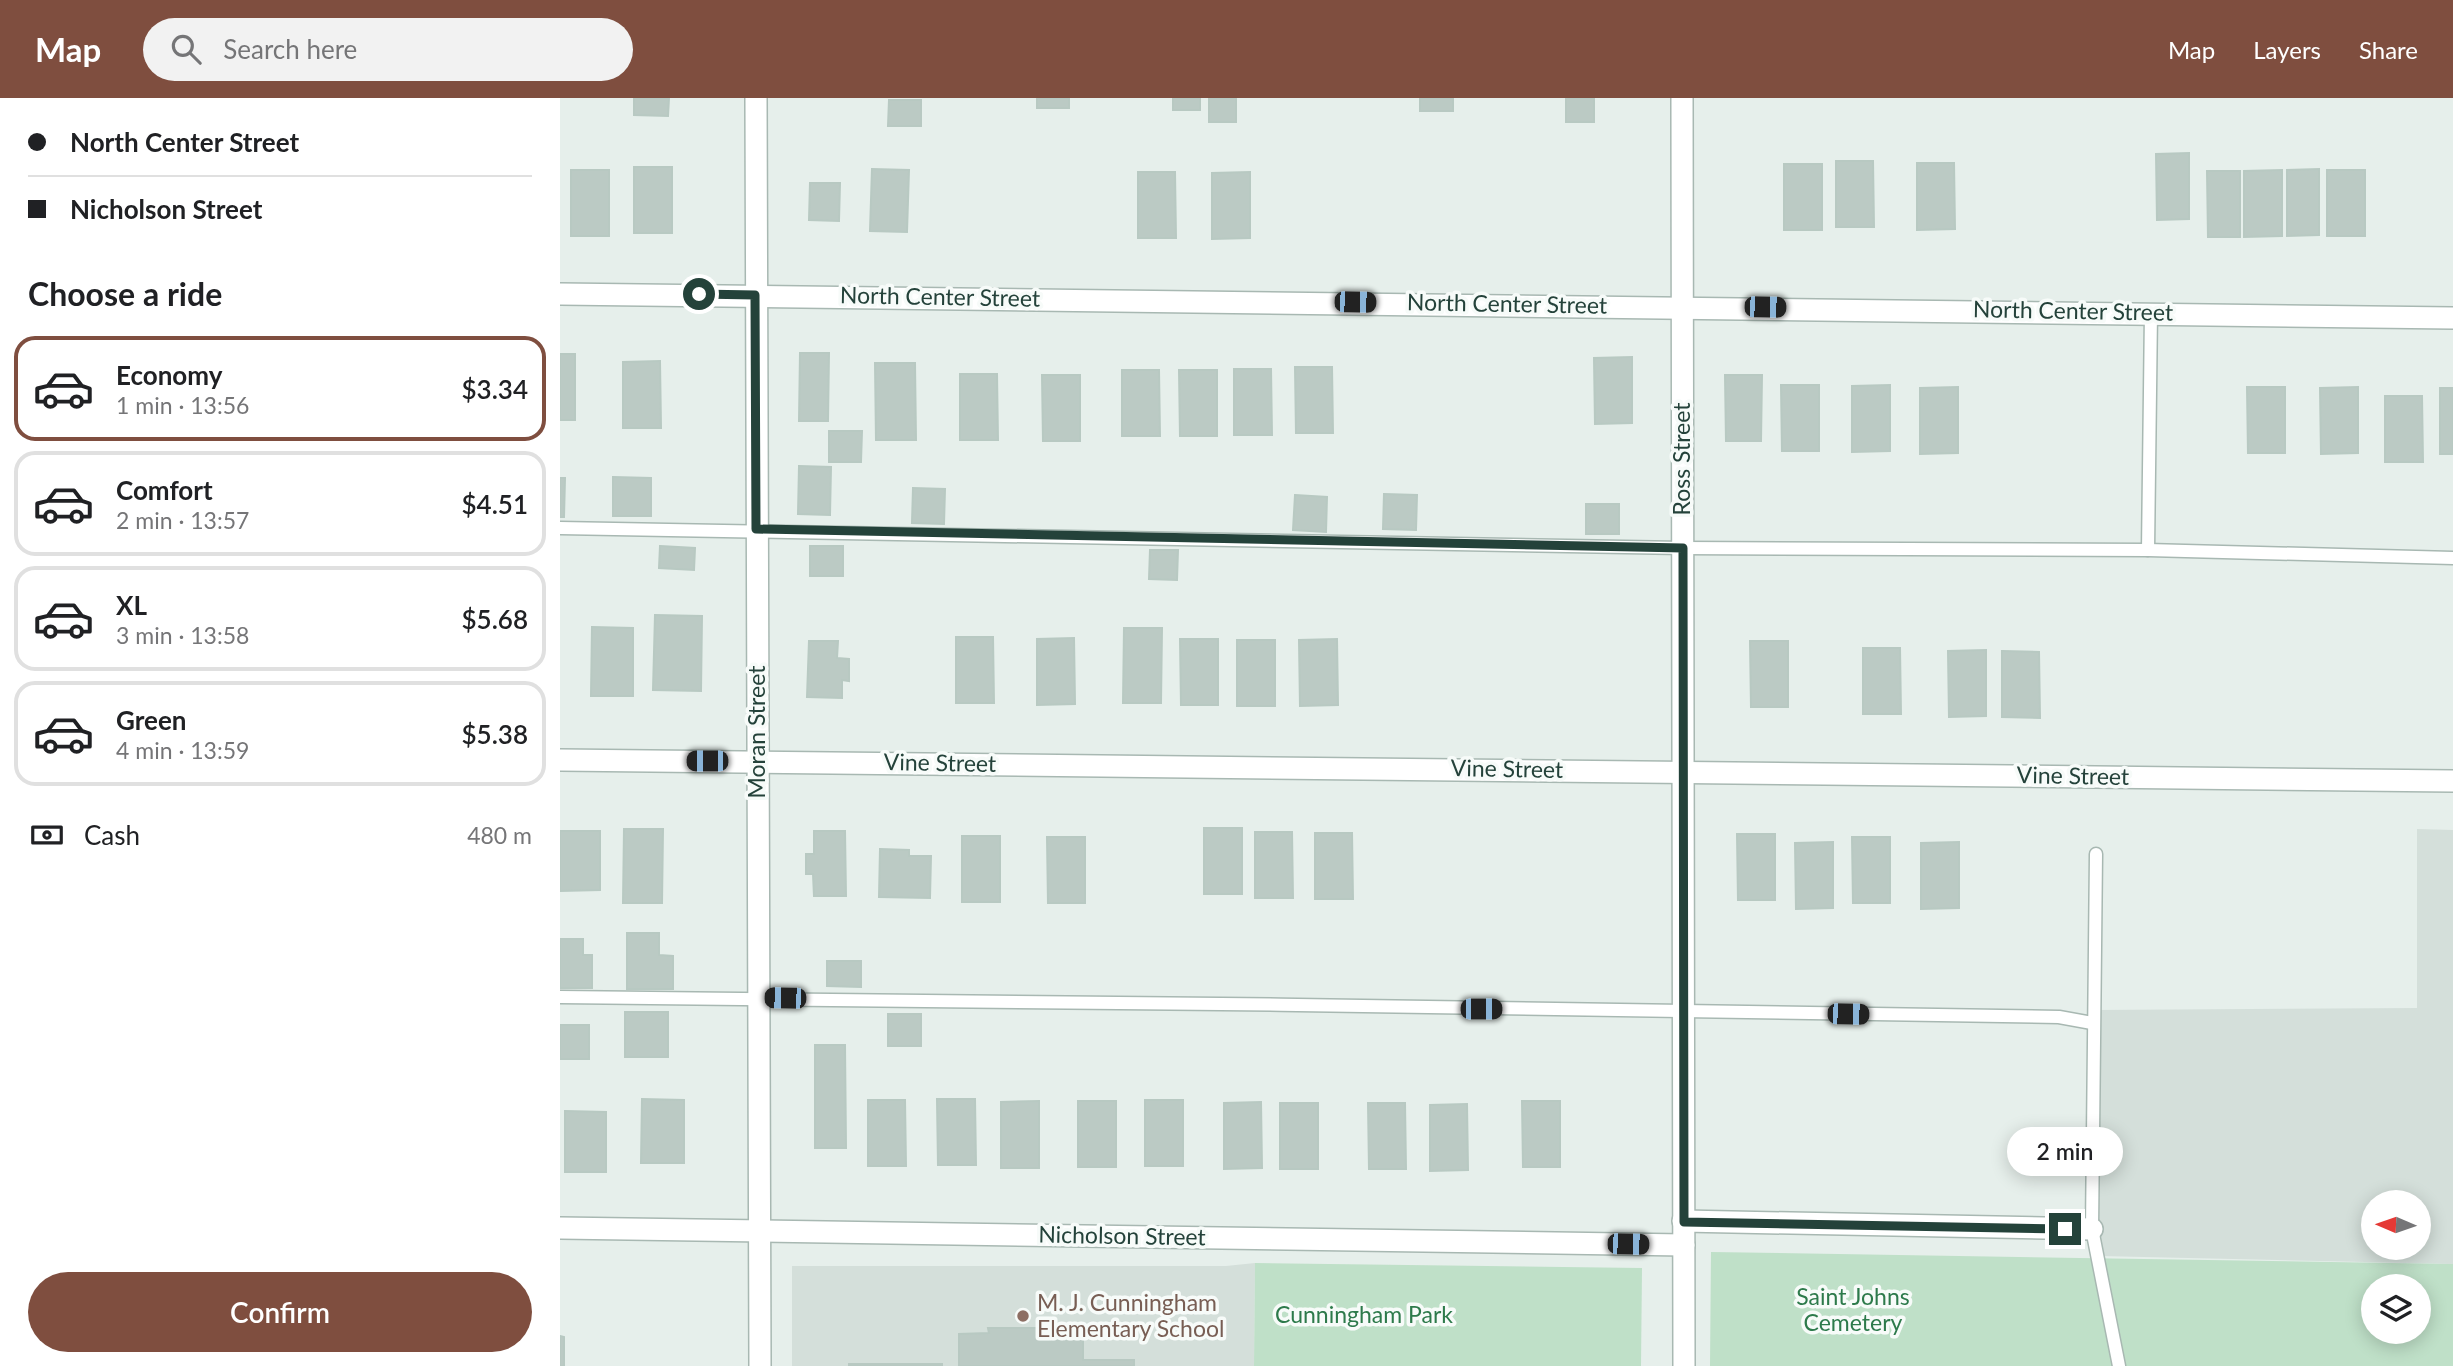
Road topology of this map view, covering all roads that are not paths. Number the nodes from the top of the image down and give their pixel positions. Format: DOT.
graph roads {
  1 [pos="756,98"];
  2 [pos="1682,98"];
  3 [pos="560,293"];
  4 [pos="755,295"];
  5 [pos="1682,306"];
  6 [pos="2151,312"];
  7 [pos="2453,318"];
  8 [pos="560,528"];
  9 [pos="756,529"];
  10 [pos="1683,548"];
  11 [pos="2148,550"];
  12 [pos="2453,558"];
  13 [pos="560,760"];
  14 [pos="758,761"];
  15 [pos="1683,771"];
  16 [pos="2453,781"];
  17 [pos="2096,854"];
  18 [pos="560,996"];
  19 [pos="758,998"];
  20 [pos="1683,1009"];
  21 [pos="2092,1023"];
  22 [pos="1684,1222"];
  23 [pos="560,1228"];
  24 [pos="2092,1229"];
  25 [pos="759,1230"];
  26 [pos="1684,1245"];
  27 [pos="760,1366"];
  28 [pos="1684,1366"];
  29 [pos="2119,1366"];
  1 -- 4 [label="street, Moran Street"];
  2 -- 5 [label="street, Ross Street"];
  3 -- 4 [label="street, North Center Street"];
  4 -- 5 [label="street, North Center Street"];
  4 -- 9 [label="street, Moran Street"];
  5 -- 6 [label="street, North Center Street"];
  5 -- 10 [label="street, Ross Street"];
  6 -- 7 [label="street, North Center Street"];
  6 -- 11 [label="lane"];
  8 -- 9 [label="lane"];
  9 -- 10 [label="lane"];
  9 -- 14 [label="street, Moran Street"];
  10 -- 11 [label="lane"];
  10 -- 15 [label="street, Ross Street"];
  11 -- 12 [label="lane"];
  13 -- 14 [label="street, Vine Street"];
  14 -- 15 [label="street, Vine Street"];
  14 -- 19 [label="street, Moran Street"];
  15 -- 16 [label="street, Vine Street"];
  15 -- 20 [label="street, Ross Street"];
  17 -- 21 [label="lane"];
  18 -- 19 [label="lane"];
  19 -- 20 [label="lane"];
  19 -- 25 [label="street, Moran Street"];
  20 -- 21 [label="lane"];
  20 -- 22 [label="street, Ross Street"];
  21 -- 24 [label="lane"];
  22 -- 24 [label="street"];
  22 -- 26 [label="street, Ross Street"];
  23 -- 25 [label="street, Nicholson Street"];
  24 -- 29 [label="lane"];
  25 -- 26 [label="street, Nicholson Street"];
  25 -- 27 [label="street, Moran Street"];
  26 -- 28 [label="street, Ross Street"];
}
